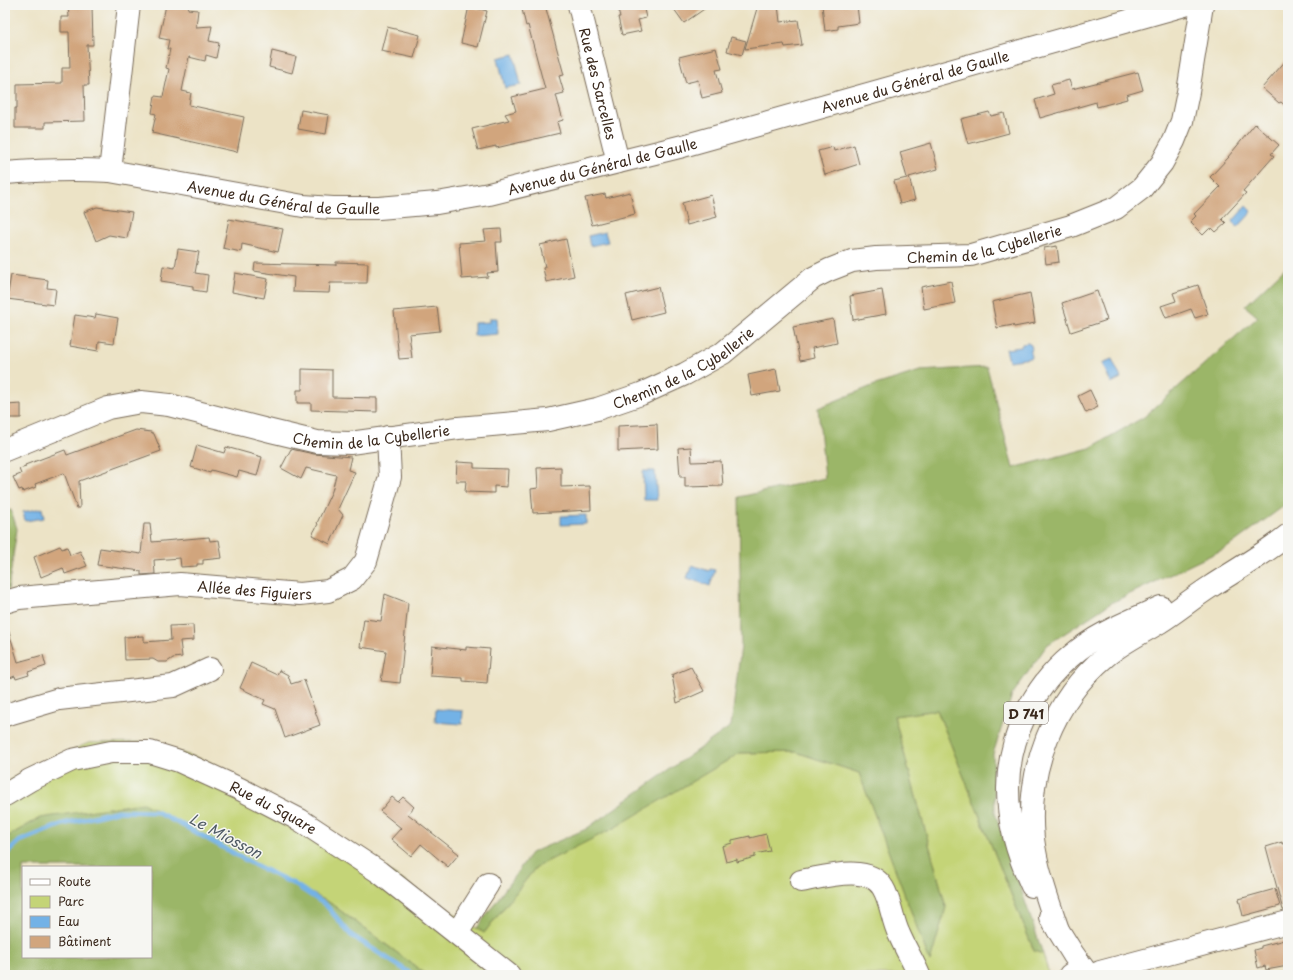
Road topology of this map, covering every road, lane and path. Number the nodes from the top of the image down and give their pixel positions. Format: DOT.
graph roads {
  1 [pos="129,5"];
  2 [pos="579,5"];
  3 [pos="1185,5"];
  4 [pos="1202,5"];
  5 [pos="618,162"];
  6 [pos="110,171"];
  7 [pos="5,172"];
  8 [pos="388,437"];
  9 [pos="5,450"];
  10 [pos="1288,536"];
  11 [pos="1210,587"];
  12 [pos="5,602"];
  13 [pos="210,669"];
  14 [pos="5,715"];
  15 [pos="5,795"];
  16 [pos="801,881"];
  17 [pos="488,884"];
  18 [pos="1288,922"];
  19 [pos="1058,930"];
  20 [pos="457,933"];
  21 [pos="1084,973"];
  22 [pos="509,975"];
  23 [pos="919,975"];
  1 -- 6 [label="street"];
  2 -- 5 [label="street, Rue des Sarcelles"];
  3 -- 5 [label="street, Avenue du Général de Gaulle"];
  4 -- 8 [label="street, Chemin de la Cybellerie"];
  5 -- 6 [label="street, Avenue du Général de Gaulle"];
  6 -- 7 [label="street, Avenue du Général de Gaulle"];
  8 -- 9 [label="street, Chemin de la Cybellerie"];
  8 -- 12 [label="street, Allée des Figuiers"];
  10 -- 11 [label="street, D 741"];
  11 -- 19 [label="street, D 741"];
  11 -- 19 [label="street, D 741"];
  13 -- 14 [label="street"];
  15 -- 20 [label="street, Rue du Square"];
  16 -- 23 [label="street"];
  17 -- 20 [label="street"];
  18 -- 21 [label="street"];
  19 -- 21 [label="street, D 741"];
  20 -- 22 [label="street, Rue du Square"];
}
